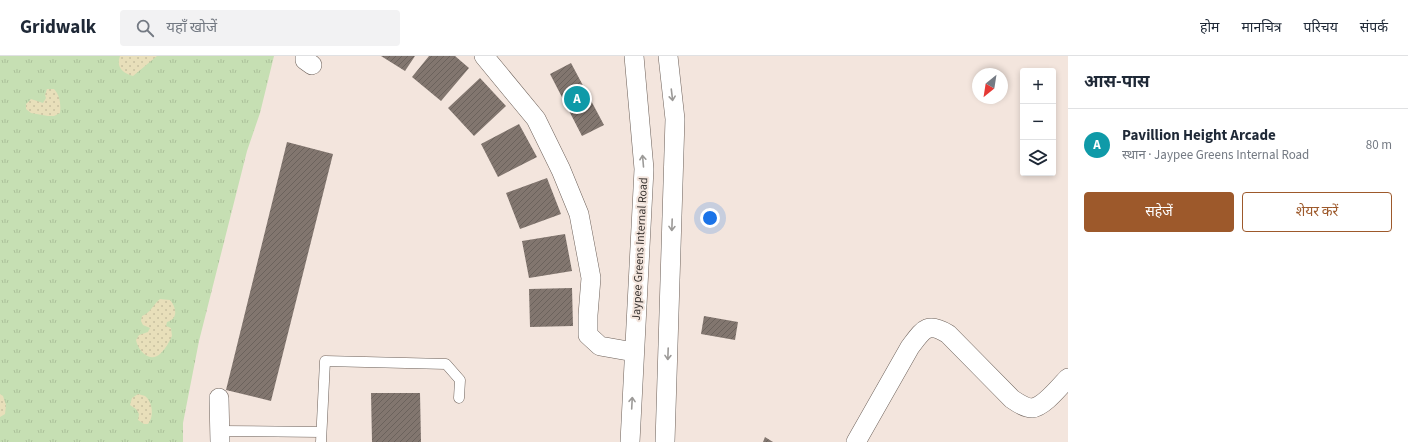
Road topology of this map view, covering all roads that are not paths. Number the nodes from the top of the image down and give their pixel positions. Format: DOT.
graph roads {
  1 [pos="484,56"];
  2 [pos="634,56"];
  3 [pos="668,56"];
  4 [pos="634,352"];
  5 [pos="1068,378"];
  6 [pos="219,398"];
  7 [pos="458,398"];
  8 [pos="321,432"];
  9 [pos="220,436"];
  10 [pos="321,442"];
  11 [pos="630,442"];
  12 [pos="665,442"];
  13 [pos="856,442"];
  1 -- 4 [label="street"];
  4 -- 2 [label="street, Jaypee Greens Internal Road, one-way"];
  3 -- 12 [label="street, one-way"];
  11 -- 4 [label="street, Jaypee Greens Internal Road, one-way"];
  5 -- 13 [label="street"];
  6 -- 9 [label="street"];
  7 -- 8 [label="lane"];
  8 -- 9 [label="lane"];
  8 -- 10 [label="lane"];
}
